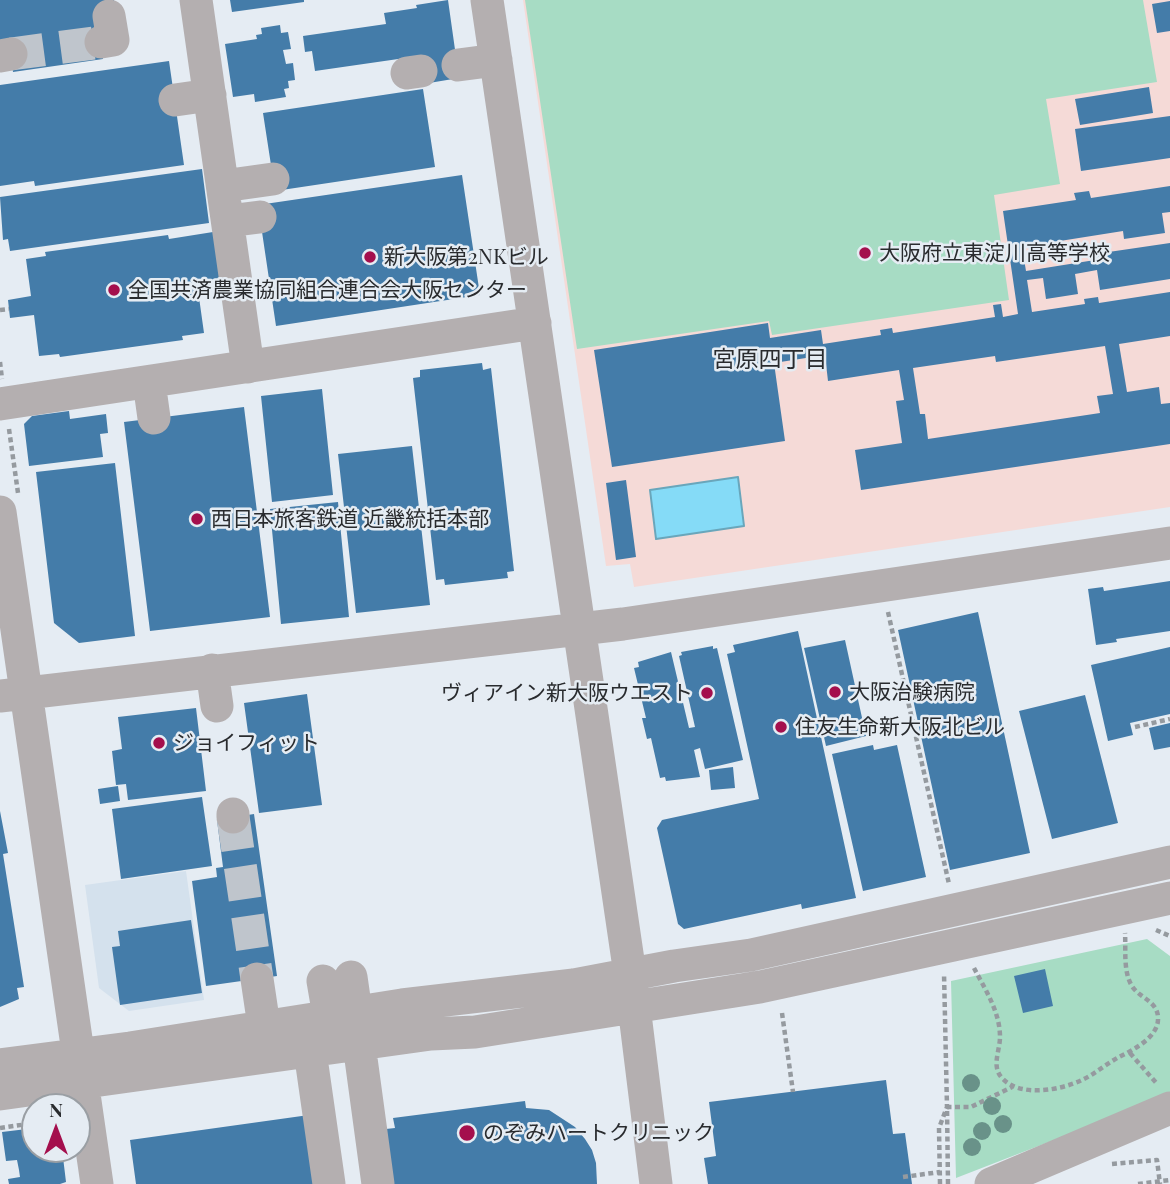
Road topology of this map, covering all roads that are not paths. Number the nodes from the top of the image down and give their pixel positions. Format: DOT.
graph roads {
  1 [pos="196,0"];
  2 [pos="488,0"];
  3 [pos="496,60"];
  4 [pos="458,65"];
  5 [pos="210,95"];
  6 [pos="175,100"];
  7 [pos="273,179"];
  8 [pos="223,186"];
  9 [pos="260,217"];
  10 [pos="228,221"];
  11 [pos="535,324"];
  12 [pos="248,367"];
  13 [pos="149,382"];
  14 [pos="3,404"];
  15 [pos="154,418"];
  16 [pos="10,509"];
  17 [pos="1170,543"];
  18 [pos="579,630"];
  19 [pos="212,670"];
  20 [pos="13,694"];
  21 [pos="217,706"];
  22 [pos="1170,862"];
  23 [pos="1170,898"];
  24 [pos="630,974"];
  25 [pos="257,979"];
  26 [pos="337,979"];
  27 [pos="635,1007"];
  28 [pos="348,1024"];
  29 [pos="264,1026"];
  30 [pos="310,1051"];
  31 [pos="0,1065"];
  32 [pos="81,1068"];
  33 [pos="0,1094"];
  34 [pos="1167,1100"];
  35 [pos="341,1128"];
  36 [pos="97,1184"];
  37 [pos="329,1184"];
  38 [pos="349,1184"];
  39 [pos="378,1184"];
  40 [pos="656,1184"];
  41 [pos="991,1184"];
  1 -- 5 [label="street"];
  2 -- 3 [label="street"];
  3 -- 4 [label="street"];
  3 -- 11 [label="street"];
  5 -- 6 [label="street"];
  5 -- 8 [label="street"];
  7 -- 8 [label="street"];
  8 -- 10 [label="street"];
  9 -- 10 [label="street"];
  10 -- 12 [label="street"];
  11 -- 12 [label="street"];
  11 -- 18 [label="street"];
  12 -- 13 [label="street"];
  13 -- 14 [label="street"];
  13 -- 15 [label="street"];
  16 -- 20 [label="street"];
  17 -- 18 [label="street"];
  18 -- 19 [label="street"];
  18 -- 24 [label="street"];
  19 -- 20 [label="street"];
  19 -- 21 [label="street"];
  20 -- 32 [label="street"];
  22 -- 24 [label="street"];
  23 -- 27 [label="street"];
  24 -- 27 [label="street"];
  24 -- 28 [label="street"];
  25 -- 29 [label="street"];
  26 -- 28 [label="street"];
  27 -- 28 [label="street"];
  27 -- 40 [label="street"];
  28 -- 29 [label="street"];
  28 -- 30 [label="street"];
  28 -- 39 [label="street"];
  29 -- 32 [label="street"];
  30 -- 32 [label="street"];
  30 -- 37 [label="street"];
  31 -- 32 [label="street"];
  32 -- 33 [label="street"];
  32 -- 36 [label="street"];
  34 -- 41 [label="street"];
  35 -- 38 [label="street"];
}
